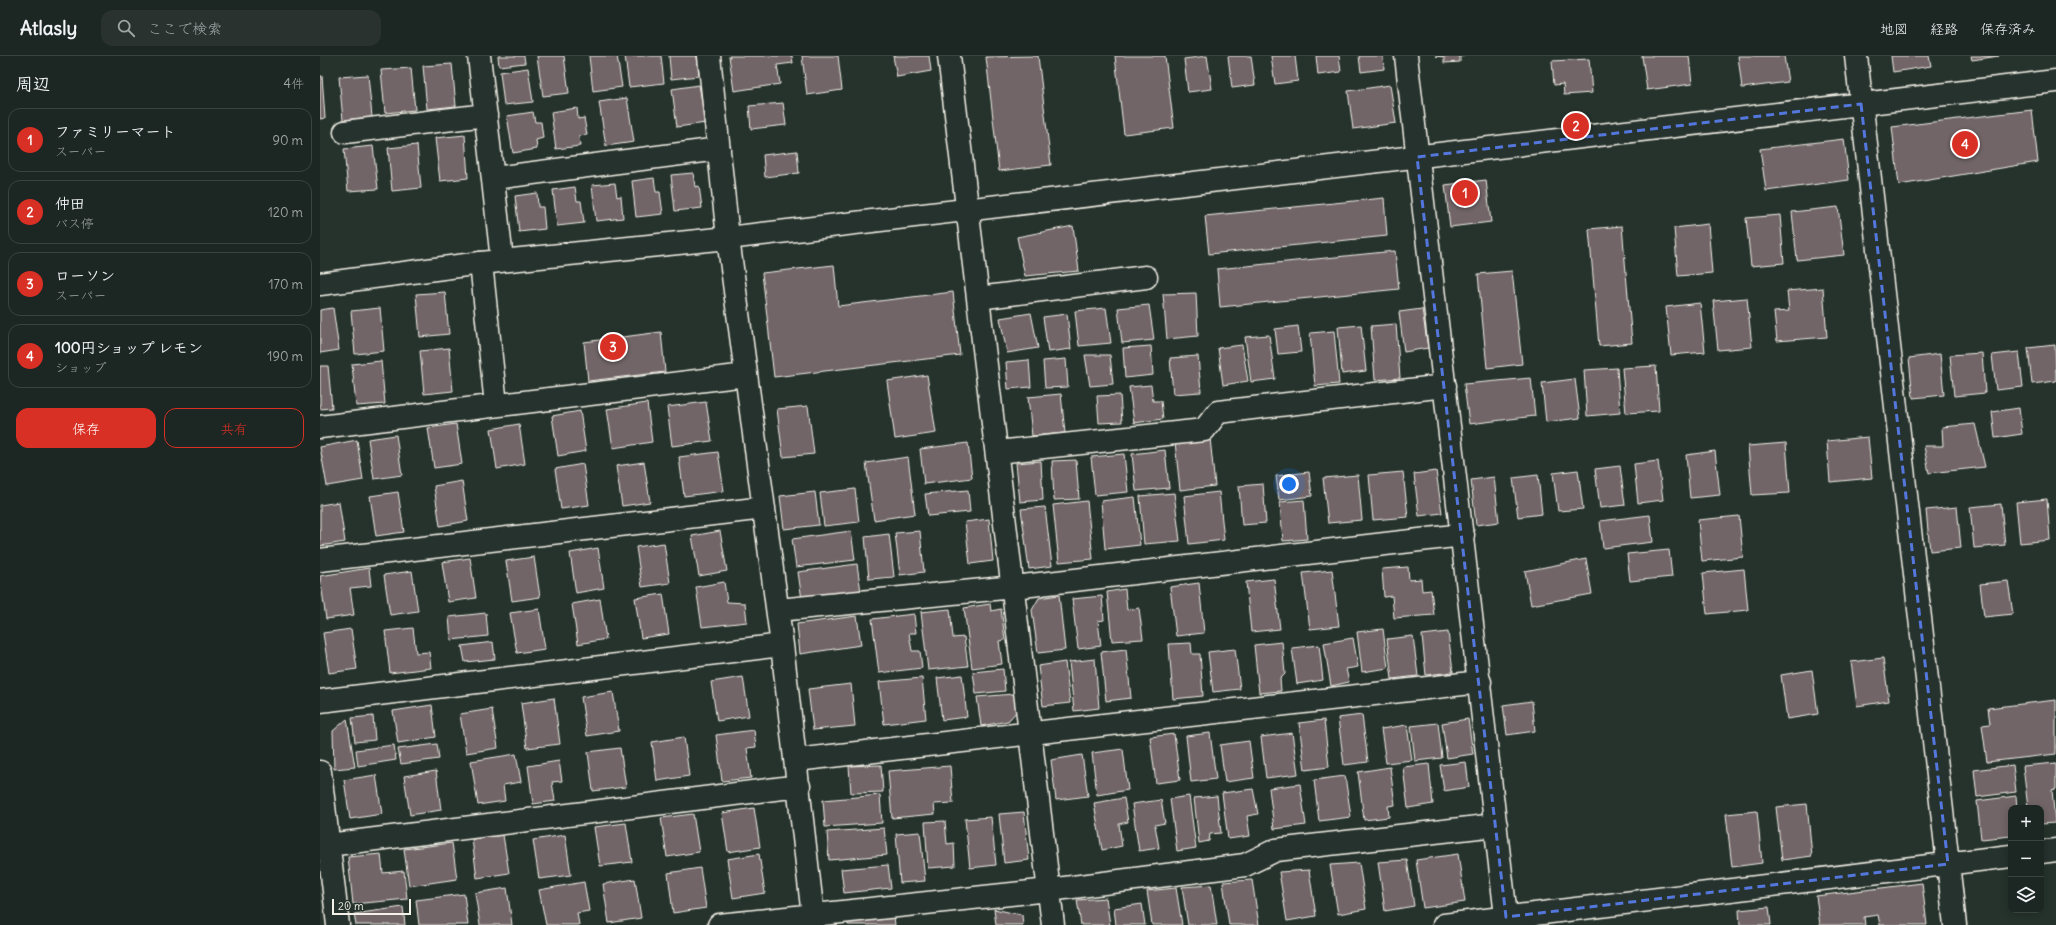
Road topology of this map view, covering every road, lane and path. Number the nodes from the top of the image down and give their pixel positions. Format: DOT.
graph roads {
  1 [pos="479,56"];
  2 [pos="709,56"];
  3 [pos="949,56"];
  4 [pos="1406,56"];
  5 [pos="1856,56"];
  6 [pos="2056,81"];
  7 [pos="1861,104"];
  8 [pos="486,115"];
  9 [pos="345,132"];
  10 [pos="719,149"];
  11 [pos="1417,157"];
  12 [pos="494,178"];
  13 [pos="967,209"];
  14 [pos="728,238"];
  15 [pos="502,260"];
  16 [pos="480,263"];
  17 [pos="1146,277"];
  18 [pos="320,284"];
  19 [pos="978,298"];
  20 [pos="746,375"];
  21 [pos="1445,386"];
  22 [pos="496,405"];
  23 [pos="320,427"];
  24 [pos="997,452"];
  25 [pos="764,508"];
  26 [pos="1462,535"];
  27 [pos="320,560"];
  28 [pos="1014,587"];
  29 [pos="778,610"];
  30 [pos="782,645"];
  31 [pos="1480,682"];
  32 [pos="320,701"];
  33 [pos="1031,734"];
  34 [pos="796,760"];
  35 [pos="320,772"];
  36 [pos="799,786"];
  37 [pos="1496,825"];
  38 [pos="328,845"];
  39 [pos="2056,850"];
  40 [pos="2044,852"];
  41 [pos="2008,856"];
  42 [pos="1948,864"];
  43 [pos="1049,890"];
  44 [pos="814,919"];
  45 [pos="1507,921"];
  46 [pos="338,925"];
  47 [pos="719,925"];
  48 [pos="1053,925"];
  49 [pos="1444,925"];
  50 [pos="1955,925"];
  1 -- 8 [label="street"];
  2 -- 10 [label="street"];
  3 -- 13 [label="street"];
  4 -- 11 [label="street"];
  5 -- 7 [label="street"];
  6 -- 7 [label="street"];
  7 -- 11 [label="street"];
  7 -- 42 [label="street"];
  8 -- 9 [label="street"];
  8 -- 12 [label="street"];
  10 -- 12 [label="street"];
  10 -- 14 [label="street"];
  11 -- 13 [label="street"];
  11 -- 21 [label="street"];
  12 -- 15 [label="street"];
  13 -- 14 [label="street"];
  13 -- 19 [label="street"];
  14 -- 15 [label="street"];
  14 -- 20 [label="street"];
  15 -- 16 [label="street"];
  16 -- 18 [label="street"];
  16 -- 22 [label="street"];
  17 -- 19 [label="street"];
  19 -- 24 [label="street"];
  20 -- 22 [label="street"];
  20 -- 25 [label="street"];
  21 -- 24 [label="street"];
  21 -- 26 [label="street"];
  22 -- 23 [label="street"];
  24 -- 28 [label="street"];
  25 -- 27 [label="street"];
  25 -- 29 [label="street"];
  26 -- 28 [label="street"];
  26 -- 31 [label="street"];
  28 -- 29 [label="street"];
  28 -- 33 [label="street"];
  29 -- 30 [label="street"];
  30 -- 32 [label="street"];
  30 -- 34 [label="street"];
  31 -- 33 [label="street"];
  31 -- 37 [label="street"];
  33 -- 34 [label="street"];
  33 -- 43 [label="street"];
  34 -- 36 [label="street"];
  35 -- 38 [label="street"];
  36 -- 38 [label="street"];
  36 -- 44 [label="street"];
  37 -- 43 [label="street"];
  37 -- 45 [label="street"];
  38 -- 46 [label="street"];
  39 -- 40 [label="street"];
  41 -- 42 [label="street"];
  42 -- 45 [label="street"];
  42 -- 50 [label="street"];
  43 -- 44 [label="street"];
  43 -- 48 [label="street"];
  44 -- 47 [label="street"];
  45 -- 49 [label="street"];
}
